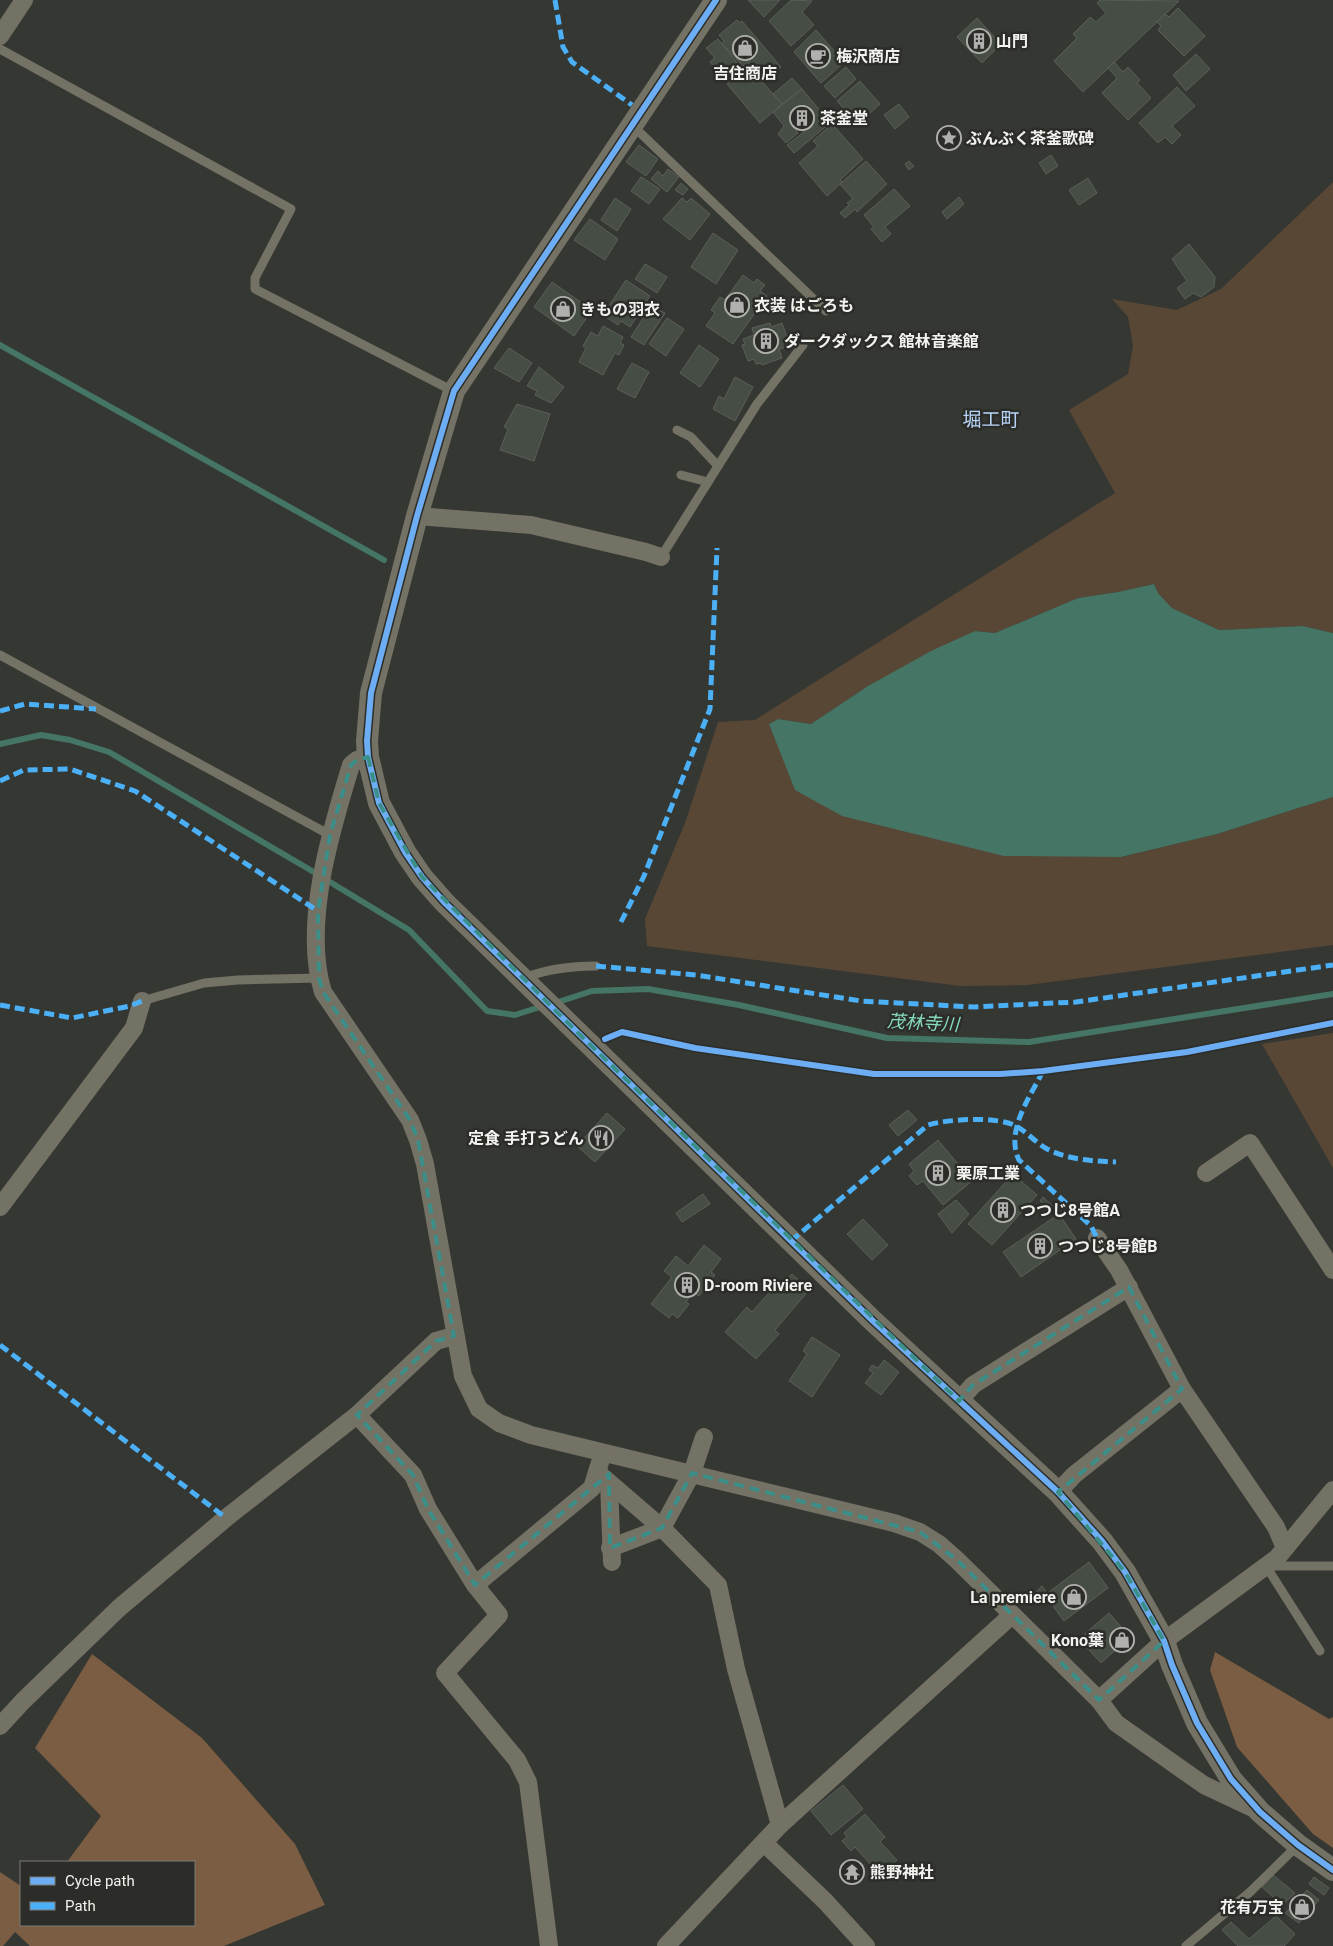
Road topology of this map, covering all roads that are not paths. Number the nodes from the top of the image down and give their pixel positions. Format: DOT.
graph roads {
  1 [pos="24,0"];
  2 [pos="716,0"];
  3 [pos="0,36"];
  4 [pos="0,49"];
  5 [pos="632,125"];
  6 [pos="826,311"];
  7 [pos="803,345"];
  8 [pos="454,391"];
  9 [pos="677,430"];
  10 [pos="718,466"];
  11 [pos="681,475"];
  12 [pos="708,482"];
  13 [pos="417,516"];
  14 [pos="661,557"];
  15 [pos="0,655"];
  16 [pos="368,757"];
  17 [pos="329,840"];
  18 [pos="596,966"];
  19 [pos="319,978"];
  20 [pos="522,979"];
  21 [pos="142,1001"];
  22 [pos="1206,1173"];
  23 [pos="0,1207"];
  24 [pos="1097,1238"];
  25 [pos="1333,1270"];
  26 [pos="1129,1288"];
  27 [pos="454,1336"];
  28 [pos="1182,1389"];
  29 [pos="959,1401"];
  30 [pos="357,1415"];
  31 [pos="704,1437"];
  32 [pos="603,1453"];
  33 [pos="692,1473"];
  34 [pos="603,1478"];
  35 [pos="1333,1490"];
  36 [pos="1058,1492"];
  37 [pos="662,1528"];
  38 [pos="1285,1548"];
  39 [pos="1266,1566"];
  40 [pos="1333,1566"];
  41 [pos="475,1585"];
  42 [pos="1012,1615"];
  43 [pos="1164,1640"];
  44 [pos="1320,1651"];
  45 [pos="1099,1700"];
  46 [pos="0,1726"];
  47 [pos="1260,1812"];
  48 [pos="780,1825"];
  49 [pos="764,1843"];
  50 [pos="1298,1844"];
  51 [pos="1333,1870"];
  52 [pos="549,1946"];
  53 [pos="666,1946"];
  54 [pos="866,1946"];
  55 [pos="1186,1946"];
  1 -- 3 [label="street"];
  2 -- 5 [label="street"];
  4 -- 8 [label="lane"];
  5 -- 6 [label="lane"];
  5 -- 8 [label="street"];
  7 -- 10 [label="lane"];
  8 -- 13 [label="street"];
  9 -- 10 [label="lane"];
  10 -- 12 [label="lane"];
  11 -- 12 [label="lane"];
  12 -- 14 [label="lane"];
  13 -- 14 [label="street"];
  13 -- 16 [label="street"];
  15 -- 17 [label="lane"];
  16 -- 17 [label="street"];
  16 -- 20 [label="street"];
  17 -- 19 [label="street"];
  18 -- 20 [label="lane"];
  19 -- 21 [label="lane"];
  19 -- 27 [label="street"];
  20 -- 29 [label="street"];
  21 -- 23 [label="street"];
  22 -- 25 [label="street"];
  24 -- 26 [label="street"];
  26 -- 28 [label="street"];
  26 -- 29 [label="street"];
  27 -- 30 [label="street"];
  27 -- 32 [label="street"];
  28 -- 36 [label="street"];
  28 -- 38 [label="street"];
  29 -- 36 [label="street"];
  30 -- 41 [label="street"];
  30 -- 46 [label="street"];
  31 -- 33 [label="street"];
  32 -- 33 [label="street"];
  32 -- 34 [label="street"];
  33 -- 37 [label="street"];
  33 -- 42 [label="street"];
  34 -- 37 [label="street"];
  34 -- 37 [label="street"];
  34 -- 41 [label="street"];
  35 -- 38 [label="street"];
  36 -- 43 [label="street"];
  37 -- 48 [label="street"];
  38 -- 39 [label="street"];
  39 -- 40 [label="lane"];
  39 -- 43 [label="street"];
  39 -- 44 [label="lane"];
  41 -- 52 [label="street"];
  42 -- 45 [label="street"];
  42 -- 48 [label="street"];
  43 -- 45 [label="street"];
  43 -- 47 [label="street"];
  45 -- 47 [label="street"];
  47 -- 50 [label="street"];
  48 -- 49 [label="street"];
  49 -- 53 [label="street"];
  49 -- 54 [label="street"];
  50 -- 51 [label="street"];
  50 -- 55 [label="lane"];
}
